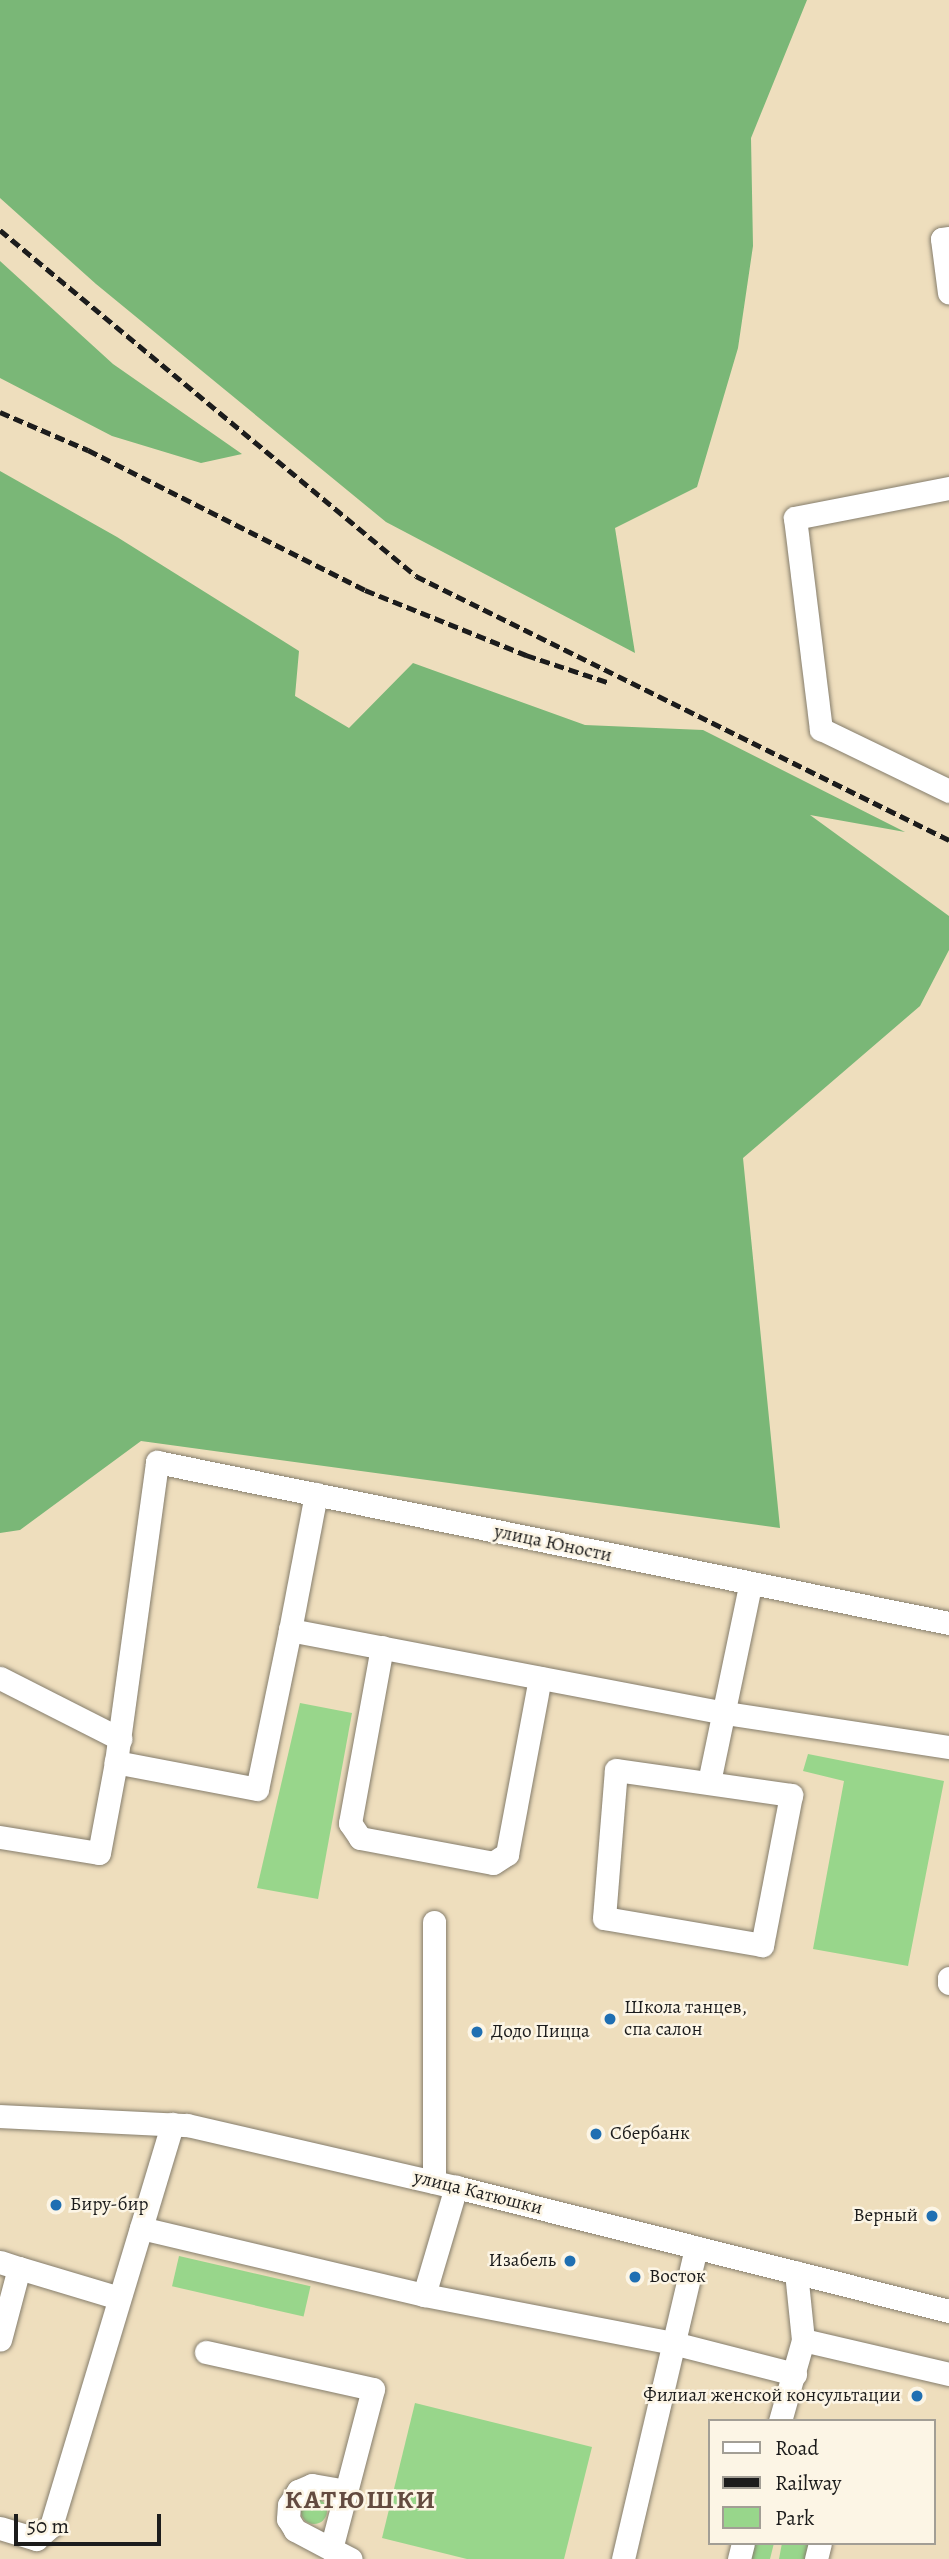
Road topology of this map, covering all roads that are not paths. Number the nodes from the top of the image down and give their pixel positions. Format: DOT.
graph roads {
  1 [pos="949,238"];
  2 [pos="949,293"];
  3 [pos="949,488"];
  4 [pos="949,791"];
  5 [pos="316,1494"];
  6 [pos="750,1585"];
  7 [pos="949,1623"];
  8 [pos="290,1630"];
  9 [pos="382,1647"];
  10 [pos="0,1678"];
  11 [pos="540,1678"];
  12 [pos="720,1712"];
  13 [pos="120,1739"];
  14 [pos="949,1747"];
  15 [pos="116,1762"];
  16 [pos="709,1782"];
  17 [pos="0,1837"];
  18 [pos="434,1922"];
  19 [pos="0,2116"];
  20 [pos="172,2124"];
  21 [pos="445,2184"];
  22 [pos="141,2228"];
  23 [pos="696,2247"];
  24 [pos="10,2265"];
  25 [pos="796,2272"];
  26 [pos="424,2295"];
  27 [pos="119,2298"];
  28 [pos="949,2311"];
  29 [pos="0,2340"];
  30 [pos="803,2340"];
  31 [pos="673,2343"];
  32 [pos="206,2352"];
  33 [pos="795,2374"];
  34 [pos="949,2374"];
  35 [pos="782,2419"];
  36 [pos="346,2491"];
  37 [pos="0,2528"];
  38 [pos="341,2554"];
  39 [pos="623,2559"];
  1 -- 2 [label="street"];
  3 -- 4 [label="street"];
  5 -- 6 [label="street, улица Юности"];
  5 -- 8 [label="street"];
  5 -- 13 [label="street, улица Юности"];
  6 -- 7 [label="street, улица Юности"];
  6 -- 12 [label="street"];
  8 -- 9 [label="street"];
  8 -- 15 [label="street"];
  9 -- 11 [label="street"];
  9 -- 11 [label="street"];
  10 -- 13 [label="street"];
  11 -- 12 [label="street"];
  12 -- 14 [label="street"];
  12 -- 16 [label="street"];
  13 -- 15 [label="street"];
  15 -- 17 [label="street"];
  16 -- 16 [label="street"];
  18 -- 21 [label="street"];
  19 -- 20 [label="street, улица Катюшки"];
  20 -- 21 [label="street, улица Катюшки"];
  20 -- 22 [label="street"];
  21 -- 23 [label="street, улица Катюшки"];
  21 -- 26 [label="street"];
  22 -- 26 [label="street"];
  22 -- 27 [label="street"];
  23 -- 25 [label="street, улица Катюшки"];
  23 -- 31 [label="street"];
  24 -- 27 [label="street"];
  24 -- 29 [label="street"];
  25 -- 28 [label="street, улица Катюшки"];
  25 -- 30 [label="street"];
  26 -- 31 [label="street"];
  27 -- 37 [label="street"];
  30 -- 33 [label="street"];
  30 -- 34 [label="street"];
  31 -- 33 [label="street"];
  31 -- 39 [label="street"];
  32 -- 36 [label="street"];
  33 -- 35 [label="street"];
  36 -- 38 [label="street"];
  36 -- 38 [label="street"];
}
